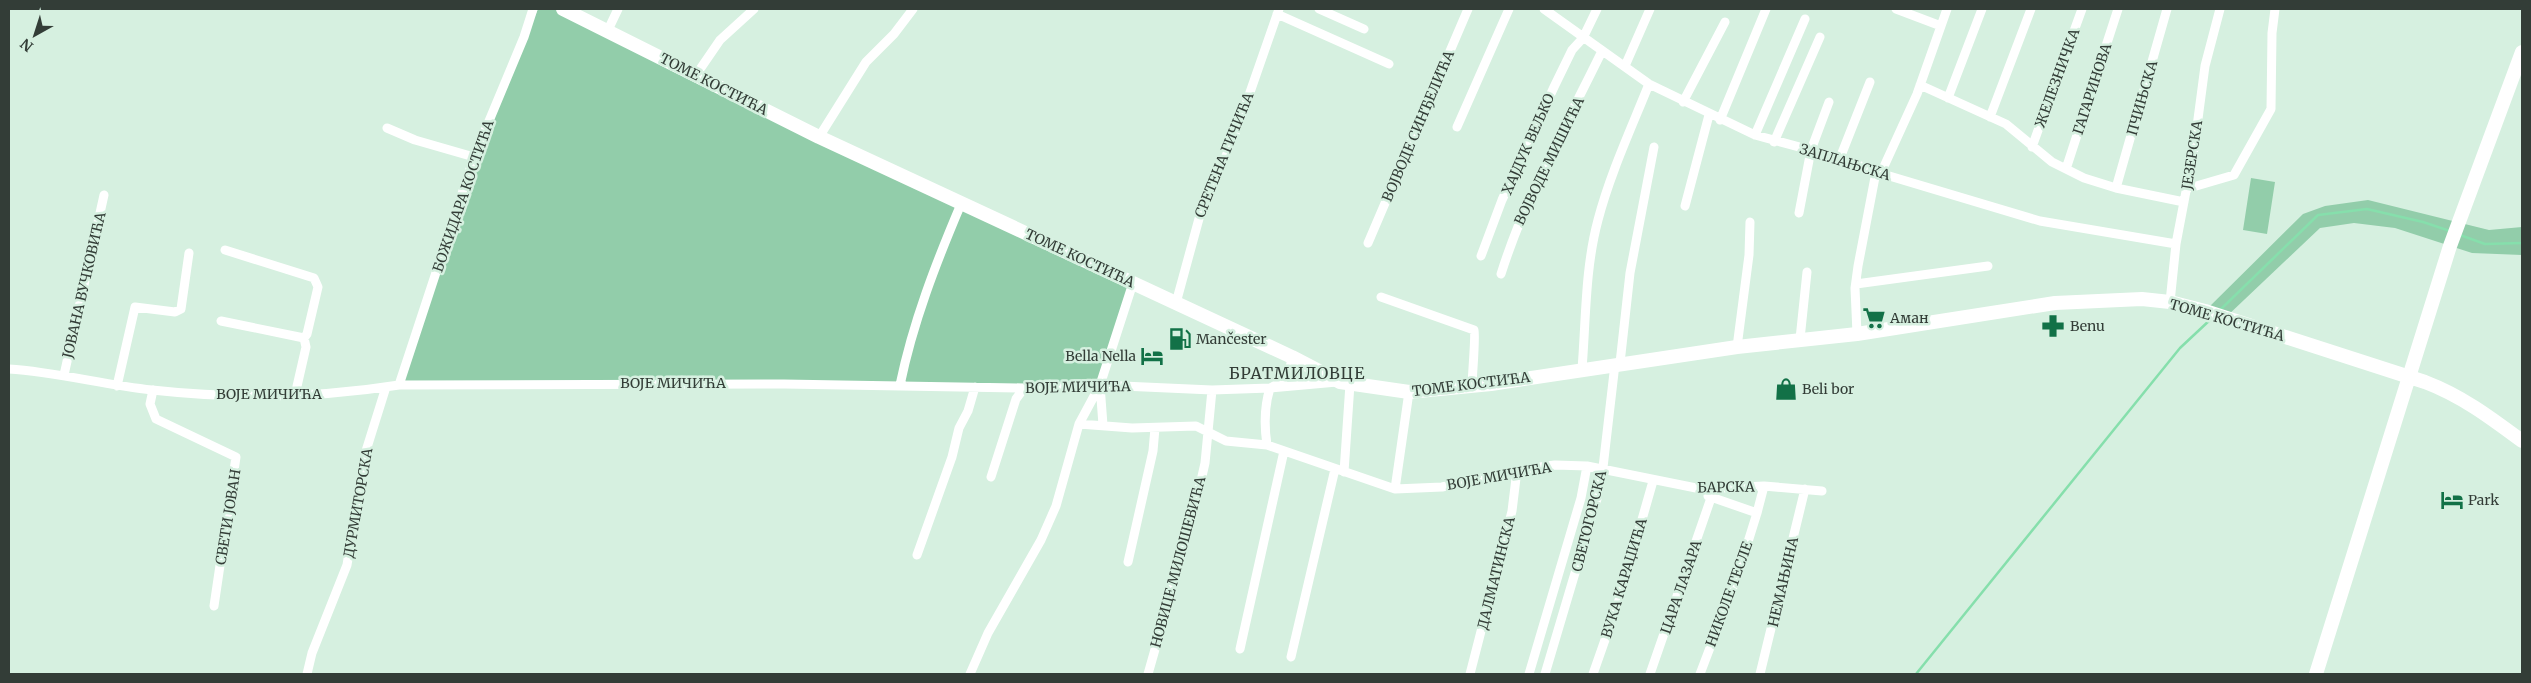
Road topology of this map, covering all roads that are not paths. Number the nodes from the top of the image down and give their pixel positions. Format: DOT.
graph roads {
  1 [pos="533,9"];
  2 [pos="563,9"];
  3 [pos="618,9"];
  4 [pos="754,9"];
  5 [pos="913,9"];
  6 [pos="1318,9"];
  7 [pos="1468,9"];
  8 [pos="1509,9"];
  9 [pos="1544,9"];
  10 [pos="1597,9"];
  11 [pos="1650,9"];
  12 [pos="1766,9"];
  13 [pos="1896,9"];
  14 [pos="1947,9"];
  15 [pos="1982,9"];
  16 [pos="2032,9"];
  17 [pos="2082,9"];
  18 [pos="2118,9"];
  19 [pos="2167,9"];
  20 [pos="2220,9"];
  21 [pos="2275,9"];
  22 [pos="1278,12"];
  23 [pos="1805,19"];
  24 [pos="1724,22"];
  25 [pos="1941,26"];
  26 [pos="1364,29"];
  27 [pos="608,30"];
  28 [pos="1820,37"];
  29 [pos="1583,38"];
  30 [pos="1602,52"];
  31 [pos="2522,52"];
  32 [pos="1389,64"];
  33 [pos="1625,66"];
  34 [pos="696,75"];
  35 [pos="1870,82"];
  36 [pos="1649,84"];
  37 [pos="1920,85"];
  38 [pos="1948,98"];
  39 [pos="1683,102"];
  40 [pos="1829,102"];
  41 [pos="1709,115"];
  42 [pos="1990,117"];
  43 [pos="1720,120"];
  44 [pos="1457,127"];
  45 [pos="387,128"];
  46 [pos="1755,135"];
  47 [pos="819,136"];
  48 [pos="1774,142"];
  49 [pos="1654,147"];
  50 [pos="2032,147"];
  51 [pos="1811,150"];
  52 [pos="474,157"];
  53 [pos="1840,158"];
  54 [pos="2066,169"];
  55 [pos="1879,173"];
  56 [pos="2116,188"];
  57 [pos="2186,189"];
  58 [pos="104,196"];
  59 [pos="2184,202"];
  60 [pos="961,204"];
  61 [pos="1685,206"];
  62 [pos="1799,213"];
  63 [pos="1750,222"];
  64 [pos="1368,243"];
  65 [pos="2176,244"];
  66 [pos="225,250"];
  67 [pos="188,253"];
  68 [pos="1481,256"];
  69 [pos="1988,266"];
  70 [pos="1807,272"];
  71 [pos="1500,274"];
  72 [pos="1134,283"];
  73 [pos="1856,284"];
  74 [pos="1381,297"];
  75 [pos="2170,302"];
  76 [pos="1176,303"];
  77 [pos="221,321"];
  78 [pos="1857,334"];
  79 [pos="304,338"];
  80 [pos="1800,339"];
  81 [pos="1737,347"];
  82 [pos="1292,357"];
  83 [pos="1617,363"];
  84 [pos="9,369"];
  85 [pos="1582,369"];
  86 [pos="64,374"];
  87 [pos="1345,383"];
  88 [pos="400,385"];
  89 [pos="900,385"];
  90 [pos="1100,385"];
  91 [pos="118,386"];
  92 [pos="1472,386"];
  93 [pos="386,387"];
  94 [pos="975,387"];
  95 [pos="1024,388"];
  96 [pos="1270,388"];
  97 [pos="152,390"];
  98 [pos="1212,390"];
  99 [pos="1409,392"];
  100 [pos="295,395"];
  101 [pos="1079,424"];
  102 [pos="1103,425"];
  103 [pos="1155,428"];
  104 [pos="1207,431"];
  105 [pos="2522,441"];
  106 [pos="1267,445"];
  107 [pos="1284,450"];
  108 [pos="1587,466"];
  109 [pos="1517,470"];
  110 [pos="1603,470"];
  111 [pos="1339,471"];
  112 [pos="991,477"];
  113 [pos="1653,481"];
  114 [pos="1764,486"];
  115 [pos="1395,489"];
  116 [pos="1701,489"];
  117 [pos="1805,489"];
  118 [pos="1822,491"];
  119 [pos="1711,498"];
  120 [pos="1757,513"];
  121 [pos="917,555"];
  122 [pos="1128,562"];
  123 [pos="214,606"];
  124 [pos="1240,649"];
  125 [pos="1290,657"];
  126 [pos="307,674"];
  127 [pos="970,674"];
  128 [pos="1148,674"];
  129 [pos="1470,674"];
  130 [pos="1529,674"];
  131 [pos="1545,674"];
  132 [pos="1593,674"];
  133 [pos="1650,674"];
  134 [pos="1700,674"];
  135 [pos="1760,674"];
  136 [pos="2316,674"];
  1 -- 52 [label="street, БОЖИДАРА КОСТИЋА"];
  2 -- 27 [label="street, ТОМЕ КОСТИЋА"];
  3 -- 27 [label="street"];
  4 -- 34 [label="street"];
  5 -- 47 [label="street"];
  6 -- 26 [label="street"];
  7 -- 64 [label="street, ВОЈВОДЕ СИНЂЕЛИЋА"];
  8 -- 44 [label="street"];
  9 -- 29 [label="street, ЗАПЛАЊСКА"];
  10 -- 29 [label="street, ХАЈДУК ВЕЉКО"];
  11 -- 33 [label="street"];
  12 -- 43 [label="street"];
  13 -- 25 [label="street"];
  14 -- 25 [label="street"];
  15 -- 38 [label="street"];
  16 -- 42 [label="street"];
  17 -- 50 [label="street, ЖЕЛЕЗНИЧКА"];
  18 -- 54 [label="street, ГАГАРИНОВА"];
  19 -- 56 [label="street, ПЧИЊСКА"];
  20 -- 57 [label="street, ЈЕЗЕРСКА"];
  21 -- 57 [label="street"];
  22 -- 32 [label="street"];
  22 -- 76 [label="street, СРЕТЕНА ГИЧИЋА"];
  23 -- 46 [label="street"];
  24 -- 39 [label="street"];
  25 -- 37 [label="street"];
  27 -- 34 [label="street, ТОМЕ КОСТИЋА"];
  28 -- 48 [label="street"];
  29 -- 30 [label="street, ЗАПЛАЊСКА"];
  29 -- 68 [label="street, ХАЈДУК ВЕЉКО"];
  30 -- 33 [label="street, ЗАПЛАЊСКА"];
  30 -- 71 [label="street, ВОЈВОДЕ МИШИЋА"];
  31 -- 136 [label="street"];
  33 -- 36 [label="street, ЗАПЛАЊСКА"];
  34 -- 47 [label="street, ТОМЕ КОСТИЋА"];
  35 -- 53 [label="street"];
  36 -- 39 [label="street, ЗАПЛАЊСКА"];
  36 -- 85 [label="street"];
  37 -- 38 [label="street"];
  37 -- 55 [label="street"];
  38 -- 42 [label="street"];
  39 -- 41 [label="street, ЗАПЛАЊСКА"];
  40 -- 51 [label="street"];
  41 -- 43 [label="street, ЗАПЛАЊСКА"];
  41 -- 61 [label="street"];
  42 -- 50 [label="street"];
  43 -- 46 [label="street, ЗАПЛАЊСКА"];
  45 -- 52 [label="street"];
  46 -- 48 [label="street, ЗАПЛАЊСКА"];
  47 -- 60 [label="street, ТОМЕ КОСТИЋА"];
  48 -- 51 [label="street, ЗАПЛАЊСКА"];
  49 -- 83 [label="street, СВЕТОГОРСКА"];
  50 -- 54 [label="street"];
  51 -- 53 [label="street, ЗАПЛАЊСКА"];
  51 -- 62 [label="street"];
  52 -- 88 [label="street, БОЖИДАРА КОСТИЋА"];
  53 -- 55 [label="street, ЗАПЛАЊСКА"];
  54 -- 56 [label="street"];
  55 -- 65 [label="street, ЗАПЛАЊСКА"];
  55 -- 73 [label="street"];
  56 -- 59 [label="street"];
  57 -- 59 [label="street, ЈЕЗЕРСКА"];
  58 -- 86 [label="street, ЈОВАНА ВУЧКОВИЋА"];
  59 -- 65 [label="street, ЈЕЗЕРСКА"];
  60 -- 72 [label="street, ТОМЕ КОСТИЋА"];
  60 -- 89 [label="street"];
  63 -- 81 [label="street"];
  65 -- 75 [label="street, ЈЕЗЕРСКА"];
  66 -- 79 [label="street"];
  67 -- 91 [label="street"];
  69 -- 73 [label="street"];
  70 -- 80 [label="street"];
  72 -- 76 [label="street, ТОМЕ КОСТИЋА"];
  72 -- 90 [label="street"];
  73 -- 78 [label="street"];
  74 -- 92 [label="street"];
  75 -- 78 [label="street, ТОМЕ КОСТИЋА"];
  75 -- 105 [label="street, ТОМЕ КОСТИЋА"];
  76 -- 82 [label="street, ТОМЕ КОСТИЋА"];
  77 -- 79 [label="street"];
  78 -- 80 [label="street, ТОМЕ КОСТИЋА"];
  79 -- 100 [label="street"];
  80 -- 81 [label="street, ТОМЕ КОСТИЋА"];
  81 -- 83 [label="street, ТОМЕ КОСТИЋА"];
  82 -- 87 [label="street, ТОМЕ КОСТИЋА"];
  82 -- 96 [label="street"];
  83 -- 85 [label="street, ТОМЕ КОСТИЋА"];
  83 -- 110 [label="street, СВЕТОГОРСКА"];
  84 -- 86 [label="street, ВОЈЕ МИЧИЋА"];
  85 -- 92 [label="street, ТОМЕ КОСТИЋА"];
  86 -- 91 [label="street, ВОЈЕ МИЧИЋА"];
  87 -- 96 [label="street, ВОЈЕ МИЧИЋА"];
  87 -- 99 [label="street, ТОМЕ КОСТИЋА"];
  87 -- 111 [label="street"];
  88 -- 89 [label="street, ВОЈЕ МИЧИЋА"];
  88 -- 93 [label="street, ВОЈЕ МИЧИЋА"];
  89 -- 94 [label="street, ВОЈЕ МИЧИЋА"];
  90 -- 95 [label="street, ВОЈЕ МИЧИЋА"];
  90 -- 98 [label="street, ВОЈЕ МИЧИЋА"];
  90 -- 101 [label="street"];
  90 -- 102 [label="street"];
  91 -- 97 [label="street, ВОЈЕ МИЧИЋА"];
  92 -- 99 [label="street, ТОМЕ КОСТИЋА"];
  93 -- 100 [label="street, ВОЈЕ МИЧИЋА"];
  93 -- 126 [label="street, ДУРМИТОРСКА"];
  94 -- 95 [label="street, ВОЈЕ МИЧИЋА"];
  94 -- 121 [label="street"];
  95 -- 112 [label="street"];
  96 -- 98 [label="street, ВОЈЕ МИЧИЋА"];
  96 -- 106 [label="street"];
  97 -- 100 [label="street, ВОЈЕ МИЧИЋА"];
  97 -- 123 [label="street, СВЕТИ ЈОВАН"];
  98 -- 104 [label="street, НОВИЦЕ МИЛОШЕВИЋА"];
  99 -- 115 [label="street"];
  101 -- 102 [label="street, ВОЈЕ МИЧИЋА"];
  101 -- 127 [label="street"];
  102 -- 103 [label="street, ВОЈЕ МИЧИЋА"];
  103 -- 104 [label="street, ВОЈЕ МИЧИЋА"];
  103 -- 122 [label="street"];
  104 -- 106 [label="street, ВОЈЕ МИЧИЋА"];
  104 -- 128 [label="street, НОВИЦЕ МИЛОШЕВИЋА"];
  106 -- 107 [label="street, ВОЈЕ МИЧИЋА"];
  107 -- 111 [label="street, ВОЈЕ МИЧИЋА"];
  107 -- 124 [label="street"];
  108 -- 109 [label="street, ВОЈЕ МИЧИЋА"];
  108 -- 110 [label="street, ВОЈЕ МИЧИЋА"];
  108 -- 130 [label="street"];
  109 -- 115 [label="street, ВОЈЕ МИЧИЋА"];
  109 -- 129 [label="street, ДАЛМАТИНСКА"];
  110 -- 113 [label="street, БАРСКА"];
  110 -- 131 [label="street, СВЕТОГОРСКА"];
  111 -- 115 [label="street, ВОЈЕ МИЧИЋА"];
  111 -- 125 [label="street"];
  113 -- 116 [label="street, БАРСКА"];
  113 -- 132 [label="street, ВУКА КАРАЏИЋА"];
  114 -- 116 [label="street, БАРСКА"];
  114 -- 117 [label="street, БАРСКА"];
  114 -- 120 [label="street, НИКОЛЕ ТЕСЛЕ"];
  116 -- 119 [label="street"];
  117 -- 118 [label="street, БАРСКА"];
  117 -- 135 [label="street, НЕМАЊИНА"];
  119 -- 120 [label="street"];
  119 -- 133 [label="street, ЦАРА ЛАЗАРА"];
  120 -- 134 [label="street, НИКОЛЕ ТЕСЛЕ"];
}
